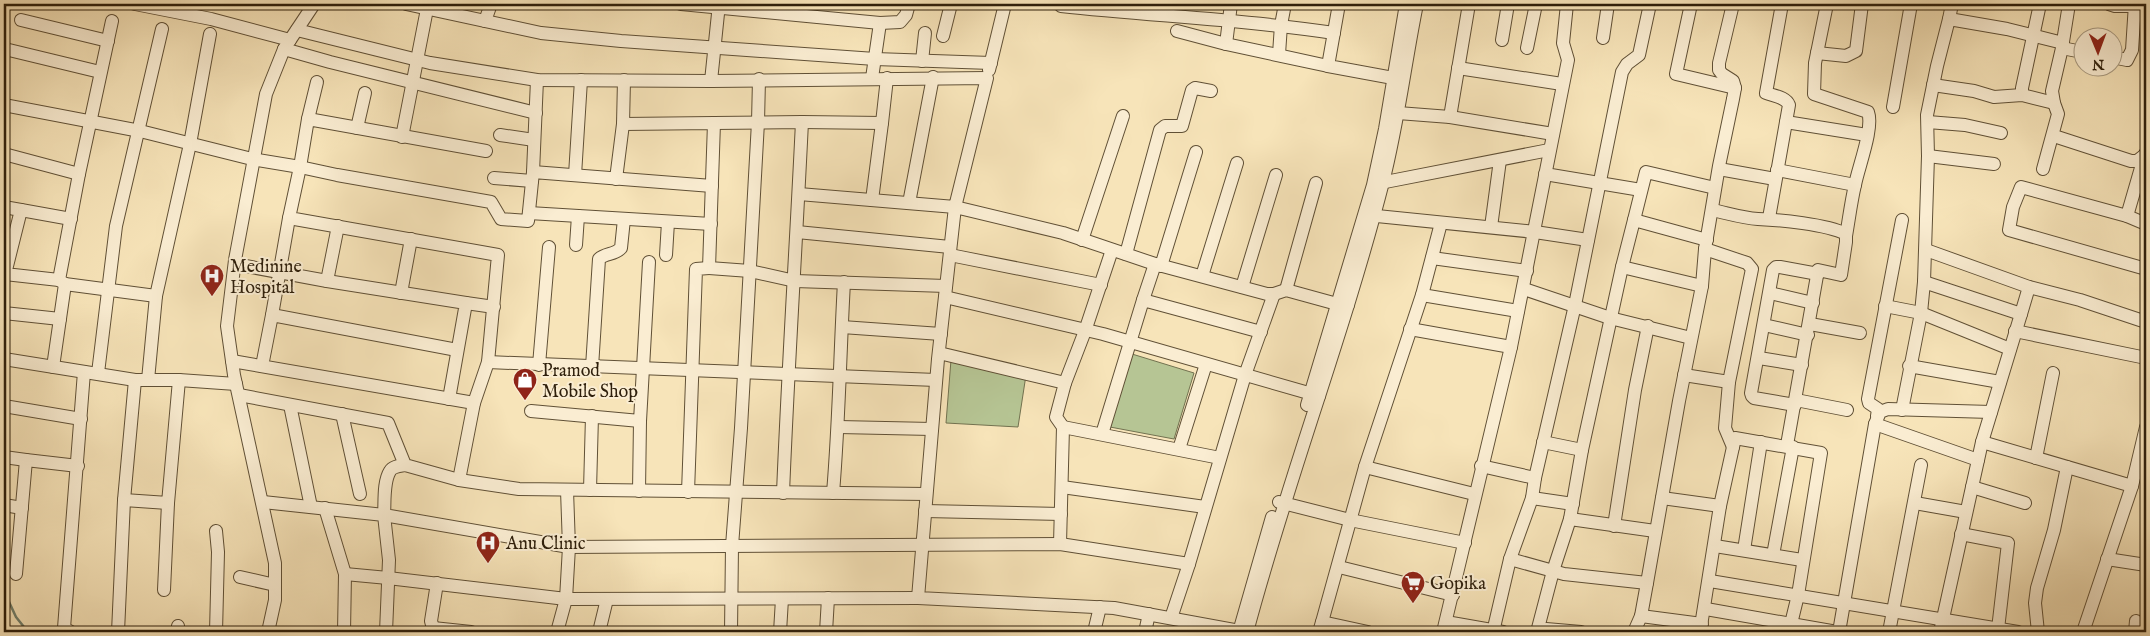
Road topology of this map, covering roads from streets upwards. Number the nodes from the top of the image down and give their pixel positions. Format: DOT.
graph roads {
  1 [pos="135,4"];
  2 [pos="314,4"];
  3 [pos="406,4"];
  4 [pos="490,4"];
  5 [pos="681,4"];
  6 [pos="910,4"];
  7 [pos="951,4"];
  8 [pos="1006,4"];
  9 [pos="1061,4"];
  10 [pos="1231,4"];
  11 [pos="1285,4"];
  12 [pos="1339,4"];
  13 [pos="1406,4"];
  14 [pos="1417,4"];
  15 [pos="1469,4"];
  16 [pos="1508,4"];
  17 [pos="1536,4"];
  18 [pos="1567,4"];
  19 [pos="1608,4"];
  20 [pos="1650,4"];
  21 [pos="1691,4"];
  22 [pos="1733,4"];
  23 [pos="1782,4"];
  24 [pos="1827,4"];
  25 [pos="1862,4"];
  26 [pos="1911,4"];
  27 [pos="1952,4"];
  28 [pos="2040,4"];
  29 [pos="2069,4"];
  30 [pos="2109,4"];
  31 [pos="2134,5"];
  32 [pos="718,6"];
  33 [pos="180,8"];
  34 [pos="435,8"];
  35 [pos="1114,8"];
  36 [pos="1171,10"];
  37 [pos="1949,19"];
  38 [pos="21,20"];
  39 [pos="1229,20"];
  40 [pos="112,21"];
  41 [pos="485,21"];
  42 [pos="880,23"];
  43 [pos="1281,25"];
  44 [pos="162,29"];
  45 [pos="1177,31"];
  46 [pos="925,33"];
  47 [pos="1334,33"];
  48 [pos="210,34"];
  49 [pos="2033,35"];
  50 [pos="943,36"];
  51 [pos="1603,38"];
  52 [pos="108,40"];
  53 [pos="290,40"];
  54 [pos="1502,40"];
  55 [pos="1226,44"];
  56 [pos="2063,46"];
  57 [pos="1527,48"];
  58 [pos="714,49"];
  59 [pos="2072,49"];
  60 [pos="9,50"];
  61 [pos="1817,53"];
  62 [pos="1279,54"];
  63 [pos="875,59"];
  64 [pos="2122,59"];
  65 [pos="417,60"];
  66 [pos="922,60"];
  67 [pos="991,63"];
  68 [pos="1328,66"];
  69 [pos="1458,68"];
  70 [pos="100,72"];
  71 [pos="933,77"];
  72 [pos="872,78"];
  73 [pos="887,78"];
  74 [pos="987,78"];
  75 [pos="1393,78"];
  76 [pos="759,79"];
  77 [pos="537,80"];
  78 [pos="581,80"];
  79 [pos="624,80"];
  80 [pos="711,81"];
  81 [pos="317,82"];
  82 [pos="412,83"];
  83 [pos="1562,84"];
  84 [pos="1933,85"];
  85 [pos="1735,88"];
  86 [pos="1211,91"];
  87 [pos="365,93"];
  88 [pos="2022,94"];
  89 [pos="2054,103"];
  90 [pos="4,105"];
  91 [pos="1893,107"];
  92 [pos="536,113"];
  93 [pos="1398,113"];
  94 [pos="1123,116"];
  95 [pos="1450,117"];
  96 [pos="308,118"];
  97 [pos="90,122"];
  98 [pos="758,122"];
  99 [pos="802,122"];
  100 [pos="1786,122"];
  101 [pos="1928,122"];
  102 [pos="714,123"];
  103 [pos="882,123"];
  104 [pos="623,124"];
  105 [pos="357,128"];
  106 [pos="140,131"];
  107 [pos="2001,133"];
  108 [pos="1553,134"];
  109 [pos="1867,134"];
  110 [pos="500,135"];
  111 [pos="2054,136"];
  112 [pos="402,137"];
  113 [pos="534,140"];
  114 [pos="190,144"];
  115 [pos="1549,150"];
  116 [pos="486,151"];
  117 [pos="1196,152"];
  118 [pos="2146,153"];
  119 [pos="4,154"];
  120 [pos="1928,156"];
  121 [pos="252,159"];
  122 [pos="1500,160"];
  123 [pos="1237,164"];
  124 [pos="1994,164"];
  125 [pos="300,167"];
  126 [pos="1719,169"];
  127 [pos="2043,169"];
  128 [pos="79,174"];
  129 [pos="1545,174"];
  130 [pos="1276,175"];
  131 [pos="1776,175"];
  132 [pos="533,176"];
  133 [pos="575,176"];
  134 [pos="494,178"];
  135 [pos="616,179"];
  136 [pos="1599,182"];
  137 [pos="1316,183"];
  138 [pos="1378,184"];
  139 [pos="712,186"];
  140 [pos="1855,186"];
  141 [pos="1715,188"];
  142 [pos="1641,190"];
  143 [pos="799,194"];
  144 [pos="872,200"];
  145 [pos="909,203"];
  146 [pos="4,207"];
  147 [pos="955,207"];
  148 [pos="21,210"];
  149 [pos="1712,210"];
  150 [pos="529,213"];
  151 [pos="1369,215"];
  152 [pos="578,216"];
  153 [pos="2127,216"];
  154 [pos="289,218"];
  155 [pos="1769,218"];
  156 [pos="71,219"];
  157 [pos="624,219"];
  158 [pos="1634,220"];
  159 [pos="1902,220"];
  160 [pos="668,222"];
  161 [pos="1441,223"];
  162 [pos="711,224"];
  163 [pos="2146,224"];
  164 [pos="338,226"];
  165 [pos="1491,227"];
  166 [pos="797,232"];
  167 [pos="1535,232"];
  168 [pos="1846,236"];
  169 [pos="411,239"];
  170 [pos="1082,240"];
  171 [pos="1588,240"];
  172 [pos="1706,244"];
  173 [pos="576,245"];
  174 [pos="549,247"];
  175 [pos="1112,250"];
  176 [pos="1926,250"];
  177 [pos="950,251"];
  178 [pos="1126,254"];
  179 [pos="666,255"];
  180 [pos="1432,258"];
  181 [pos="649,262"];
  182 [pos="235,264"];
  183 [pos="1158,265"];
  184 [pos="1622,267"];
  185 [pos="709,268"];
  186 [pos="2146,269"];
  187 [pos="750,271"];
  188 [pos="1527,271"];
  189 [pos="279,272"];
  190 [pos="1818,274"];
  191 [pos="1202,276"];
  192 [pos="327,281"];
  193 [pos="795,281"];
  194 [pos="62,282"];
  195 [pos="844,282"];
  196 [pos="1924,282"];
  197 [pos="1101,285"];
  198 [pos="1702,286"];
  199 [pos="1242,287"];
  200 [pos="2028,287"];
  201 [pos="110,288"];
  202 [pos="1524,289"];
  203 [pos="945,292"];
  204 [pos="1280,292"];
  205 [pos="401,293"];
  206 [pos="1770,294"];
  207 [pos="1422,295"];
  208 [pos="156,296"];
  209 [pos="1143,300"];
  210 [pos="466,303"];
  211 [pos="1813,303"];
  212 [pos="1342,305"];
  213 [pos="1575,305"];
  214 [pos="1885,306"];
  215 [pos="494,307"];
  216 [pos="1518,310"];
  217 [pos="4,313"];
  218 [pos="1921,313"];
  219 [pos="2021,314"];
  220 [pos="272,315"];
  221 [pos="1610,318"];
  222 [pos="60,319"];
  223 [pos="2146,322"];
  224 [pos="1764,325"];
  225 [pos="1648,326"];
  226 [pos="842,327"];
  227 [pos="1410,329"];
  228 [pos="1809,329"];
  229 [pos="1085,331"];
  230 [pos="1261,332"];
  231 [pos="2016,332"];
  232 [pos="941,334"];
  233 [pos="1860,334"];
  234 [pos="1691,338"];
  235 [pos="1130,342"];
  236 [pos="1511,347"];
  237 [pos="2010,349"];
  238 [pos="457,350"];
  239 [pos="939,353"];
  240 [pos="1759,358"];
  241 [pos="2146,358"];
  242 [pos="4,359"];
  243 [pos="232,361"];
  244 [pos="488,362"];
  245 [pos="1206,364"];
  246 [pos="540,365"];
  247 [pos="1802,365"];
  248 [pos="262,366"];
  249 [pos="1909,366"];
  250 [pos="53,367"];
  251 [pos="592,367"];
  252 [pos="643,369"];
  253 [pos="691,371"];
  254 [pos="84,372"];
  255 [pos="98,373"];
  256 [pos="744,373"];
  257 [pos="2053,373"];
  258 [pos="788,375"];
  259 [pos="1246,375"];
  260 [pos="1684,375"];
  261 [pos="839,377"];
  262 [pos="135,380"];
  263 [pos="148,380"];
  264 [pos="179,380"];
  265 [pos="936,380"];
  266 [pos="1730,382"];
  267 [pos="2000,382"];
  268 [pos="1064,383"];
  269 [pos="238,390"];
  270 [pos="1315,395"];
  271 [pos="449,399"];
  272 [pos="1795,402"];
  273 [pos="474,403"];
  274 [pos="290,405"];
  275 [pos="4,406"];
  276 [pos="1847,410"];
  277 [pos="1902,410"];
  278 [pos="531,411"];
  279 [pos="1992,412"];
  280 [pos="342,414"];
  281 [pos="592,416"];
  282 [pos="81,419"];
  283 [pos="1876,420"];
  284 [pos="640,421"];
  285 [pos="839,427"];
  286 [pos="1063,427"];
  287 [pos="2146,427"];
  288 [pos="932,429"];
  289 [pos="1102,434"];
  290 [pos="1543,442"];
  291 [pos="1761,442"];
  292 [pos="1982,442"];
  293 [pos="1790,446"];
  294 [pos="1733,447"];
  295 [pos="1179,450"];
  296 [pos="1582,450"];
  297 [pos="2143,454"];
  298 [pos="4,457"];
  299 [pos="1220,458"];
  300 [pos="2036,458"];
  301 [pos="26,460"];
  302 [pos="1978,460"];
  303 [pos="1921,465"];
  304 [pos="78,466"];
  305 [pos="405,466"];
  306 [pos="1481,466"];
  307 [pos="1365,467"];
  308 [pos="2067,467"];
  309 [pos="1534,478"];
  310 [pos="459,480"];
  311 [pos="1972,486"];
  312 [pos="2132,486"];
  313 [pos="1062,487"];
  314 [pos="567,490"];
  315 [pos="590,490"];
  316 [pos="639,491"];
  317 [pos="688,492"];
  318 [pos="737,492"];
  319 [pos="783,493"];
  320 [pos="360,494"];
  321 [pos="833,494"];
  322 [pos="926,494"];
  323 [pos="1474,494"];
  324 [pos="1532,498"];
  325 [pos="1662,498"];
  326 [pos="124,500"];
  327 [pos="262,502"];
  328 [pos="168,503"];
  329 [pos="1281,503"];
  330 [pos="1915,503"];
  331 [pos="2025,503"];
  332 [pos="1573,504"];
  333 [pos="4,505"];
  334 [pos="1720,506"];
  335 [pos="311,507"];
  336 [pos="1205,507"];
  337 [pos="22,508"];
  338 [pos="325,508"];
  339 [pos="925,511"];
  340 [pos="1966,512"];
  341 [pos="1061,514"];
  342 [pos="384,515"];
  343 [pos="1570,519"];
  344 [pos="1350,520"];
  345 [pos="1614,526"];
  346 [pos="216,531"];
  347 [pos="1656,531"];
  348 [pos="1961,534"];
  349 [pos="1465,543"];
  350 [pos="1060,544"];
  351 [pos="922,545"];
  352 [pos="732,546"];
  353 [pos="1715,546"];
  354 [pos="569,547"];
  355 [pos="1744,550"];
  356 [pos="1773,555"];
  357 [pos="1510,559"];
  358 [pos="2107,559"];
  359 [pos="1802,560"];
  360 [pos="1189,564"];
  361 [pos="2146,565"];
  362 [pos="1339,567"];
  363 [pos="1553,571"];
  364 [pos="16,574"];
  365 [pos="345,574"];
  366 [pos="240,577"];
  367 [pos="388,578"];
  368 [pos="1710,581"];
  369 [pos="436,583"];
  370 [pos="1647,583"];
  371 [pos="275,585"];
  372 [pos="164,590"];
  373 [pos="1452,595"];
  374 [pos="1798,595"];
  375 [pos="732,598"];
  376 [pos="782,598"];
  377 [pos="828,598"];
  378 [pos="918,598"];
  379 [pos="566,599"];
  380 [pos="607,599"];
  381 [pos="1844,603"];
  382 [pos="1100,607"];
  383 [pos="1706,609"];
  384 [pos="1893,611"];
  385 [pos="1149,614"];
  386 [pos="1641,616"];
  387 [pos="1171,618"];
  388 [pos="1941,626"];
  389 [pos="1189,627"];
  390 [pos="1320,627"];
  391 [pos="1444,627"];
  392 [pos="1701,628"];
  393 [pos="1790,628"];
  394 [pos="1998,629"];
  395 [pos="432,630"];
  396 [pos="71,632"];
  397 [pos="118,632"];
  398 [pos="216,632"];
  399 [pos="268,632"];
  400 [pos="344,632"];
  401 [pos="386,632"];
  402 [pos="471,632"];
  403 [pos="557,632"];
  404 [pos="599,632"];
  405 [pos="731,632"];
  406 [pos="780,632"];
  407 [pos="826,632"];
  408 [pos="1094,632"];
  409 [pos="1145,632"];
  410 [pos="1243,632"];
  411 [pos="1368,632"];
  412 [pos="1496,632"];
  413 [pos="1537,632"];
  414 [pos="1581,632"];
  415 [pos="1634,632"];
  416 [pos="1838,632"];
  417 [pos="1889,632"];
  418 [pos="2018,632"];
  419 [pos="2038,632"];
  420 [pos="2083,632"];
  1 -- 33 [label="street"];
  2 -- 53 [label="street"];
  3 -- 34 [label="street"];
  4 -- 41 [label="street"];
  5 -- 32 [label="street"];
  6 -- 42 [label="street"];
  7 -- 50 [label="street"];
  8 -- 67 [label="street"];
  9 -- 35 [label="street"];
  10 -- 39 [label="street"];
  11 -- 43 [label="street"];
  12 -- 47 [label="street"];
  13 -- 75 [label="street"];
  14 -- 93 [label="street"];
  15 -- 69 [label="street"];
  16 -- 54 [label="street"];
  17 -- 57 [label="street"];
  18 -- 83 [label="street"];
  19 -- 51 [label="street"];
  20 -- 136 [label="street"];
  21 -- 85 [label="street"];
  22 -- 85 [label="street"];
  23 -- 100 [label="street"];
  24 -- 61 [label="street"];
  25 -- 61 [label="street"];
  26 -- 91 [label="street"];
  27 -- 37 [label="street"];
  28 -- 49 [label="street"];
  29 -- 56 [label="street"];
  30 -- 31 [label="street"];
  31 -- 64 [label="street"];
  32 -- 42 [label="street"];
  32 -- 58 [label="street"];
  33 -- 53 [label="street"];
  34 -- 41 [label="street"];
  34 -- 65 [label="street"];
  35 -- 36 [label="street"];
  36 -- 39 [label="street"];
  37 -- 49 [label="street"];
  37 -- 84 [label="street"];
  38 -- 52 [label="street"];
  39 -- 43 [label="street"];
  39 -- 55 [label="street"];
  40 -- 52 [label="street"];
  41 -- 58 [label="street"];
  42 -- 63 [label="street"];
  43 -- 47 [label="street"];
  43 -- 62 [label="street"];
  44 -- 106 [label="street"];
  45 -- 55 [label="street"];
  46 -- 66 [label="street"];
  47 -- 68 [label="street"];
  48 -- 114 [label="street"];
  49 -- 56 [label="street"];
  49 -- 88 [label="street"];
  52 -- 70 [label="street"];
  53 -- 65 [label="street"];
  53 -- 82 [label="street"];
  53 -- 121 [label="street"];
  55 -- 62 [label="street"];
  56 -- 59 [label="street"];
  56 -- 89 [label="street"];
  58 -- 63 [label="street"];
  58 -- 80 [label="street"];
  60 -- 70 [label="street"];
  61 -- 109 [label="street"];
  62 -- 68 [label="street"];
  63 -- 66 [label="street"];
  63 -- 72 [label="street"];
  65 -- 77 [label="street"];
  65 -- 82 [label="street"];
  66 -- 67 [label="street"];
  67 -- 74 [label="street"];
  68 -- 75 [label="street"];
  69 -- 83 [label="street"];
  69 -- 95 [label="street"];
  70 -- 97 [label="street"];
  71 -- 73 [label="street"];
  71 -- 74 [label="street"];
  71 -- 145 [label="street"];
  72 -- 73 [label="street"];
  72 -- 76 [label="street"];
  73 -- 103 [label="street"];
  74 -- 147 [label="street"];
  75 -- 138 [label="street"];
  76 -- 80 [label="street"];
  76 -- 98 [label="street"];
  77 -- 78 [label="street"];
  77 -- 92 [label="street"];
  78 -- 79 [label="street"];
  78 -- 133 [label="street"];
  79 -- 80 [label="street"];
  79 -- 104 [label="street"];
  81 -- 96 [label="street"];
  82 -- 92 [label="street"];
  82 -- 112 [label="street"];
  83 -- 108 [label="street"];
  84 -- 88 [label="street"];
  84 -- 101 [label="street"];
  85 -- 126 [label="street"];
  86 -- 178 [label="street"];
  87 -- 105 [label="street"];
  88 -- 89 [label="street"];
  89 -- 111 [label="street"];
  90 -- 97 [label="street"];
  92 -- 113 [label="street"];
  93 -- 95 [label="street"];
  93 -- 138 [label="street"];
  94 -- 170 [label="street"];
  95 -- 108 [label="street"];
  96 -- 105 [label="street"];
  96 -- 125 [label="street"];
  97 -- 106 [label="street"];
  97 -- 128 [label="street"];
  98 -- 99 [label="street"];
  98 -- 102 [label="street"];
  98 -- 187 [label="street"];
  99 -- 103 [label="street"];
  99 -- 143 [label="street"];
  100 -- 109 [label="street"];
  100 -- 131 [label="street"];
  101 -- 107 [label="street"];
  101 -- 120 [label="street"];
  102 -- 104 [label="street"];
  102 -- 139 [label="street"];
  103 -- 144 [label="street"];
  104 -- 135 [label="street"];
  105 -- 112 [label="street"];
  106 -- 114 [label="street"];
  106 -- 201 [label="street"];
  108 -- 115 [label="street"];
  109 -- 140 [label="street"];
  110 -- 113 [label="street"];
  111 -- 118 [label="street"];
  111 -- 127 [label="street"];
  112 -- 116 [label="street"];
  113 -- 132 [label="street"];
  114 -- 121 [label="street"];
  114 -- 208 [label="street"];
  115 -- 122 [label="street"];
  115 -- 129 [label="street"];
  117 -- 183 [label="street"];
  118 -- 153 [label="street"];
  119 -- 128 [label="street"];
  120 -- 124 [label="street"];
  120 -- 176 [label="street"];
  121 -- 125 [label="street"];
  121 -- 182 [label="street"];
  122 -- 138 [label="street"];
  122 -- 165 [label="street"];
  123 -- 191 [label="street"];
  125 -- 150 [label="street"];
  125 -- 154 [label="street"];
  126 -- 131 [label="street"];
  126 -- 141 [label="street"];
  128 -- 156 [label="street"];
  129 -- 136 [label="street"];
  129 -- 167 [label="street"];
  130 -- 199 [label="street"];
  131 -- 140 [label="street"];
  131 -- 155 [label="street"];
  132 -- 133 [label="street"];
  132 -- 134 [label="street"];
  132 -- 150 [label="street"];
  133 -- 135 [label="street"];
  135 -- 139 [label="street"];
  136 -- 142 [label="street"];
  136 -- 171 [label="street"];
  137 -- 204 [label="street"];
  138 -- 151 [label="street"];
  139 -- 162 [label="street"];
  140 -- 168 [label="street"];
  141 -- 142 [label="street"];
  141 -- 149 [label="street"];
  142 -- 158 [label="street"];
  143 -- 144 [label="street"];
  143 -- 166 [label="street"];
  144 -- 145 [label="street"];
  145 -- 147 [label="street"];
  146 -- 148 [label="street"];
  147 -- 170 [label="street"];
  147 -- 177 [label="street"];
  148 -- 156 [label="street"];
  148 -- 194 [label="street"];
  149 -- 155 [label="street"];
  149 -- 172 [label="street"];
  150 -- 152 [label="street"];
  151 -- 161 [label="street"];
  151 -- 212 [label="street"];
  152 -- 157 [label="street"];
  152 -- 173 [label="street"];
  153 -- 163 [label="street"];
  153 -- 186 [label="street"];
  154 -- 164 [label="street"];
  154 -- 189 [label="street"];
  155 -- 168 [label="street"];
  156 -- 194 [label="street"];
  157 -- 160 [label="street"];
  157 -- 251 [label="street"];
  158 -- 172 [label="street"];
  158 -- 184 [label="street"];
  159 -- 214 [label="street"];
  160 -- 162 [label="street"];
  160 -- 179 [label="street"];
  161 -- 165 [label="street"];
  161 -- 180 [label="street"];
  162 -- 185 [label="street"];
  164 -- 169 [label="street"];
  164 -- 192 [label="street"];
  165 -- 167 [label="street"];
  166 -- 177 [label="street"];
  166 -- 193 [label="street"];
  167 -- 171 [label="street"];
  167 -- 188 [label="street"];
  168 -- 190 [label="street"];
  169 -- 205 [label="street"];
  169 -- 215 [label="street"];
  170 -- 175 [label="street"];
  171 -- 213 [label="street"];
  172 -- 198 [label="street"];
  172 -- 266 [label="street"];
  174 -- 246 [label="street"];
  175 -- 178 [label="street"];
  175 -- 197 [label="street"];
  176 -- 196 [label="street"];
  176 -- 200 [label="street"];
  177 -- 197 [label="street"];
  177 -- 203 [label="street"];
  178 -- 183 [label="street"];
  180 -- 188 [label="street"];
  180 -- 207 [label="street"];
  181 -- 252 [label="street"];
  182 -- 189 [label="street"];
  182 -- 243 [label="street"];
  183 -- 191 [label="street"];
  183 -- 209 [label="street"];
  184 -- 198 [label="street"];
  184 -- 221 [label="street"];
  185 -- 187 [label="street"];
  185 -- 253 [label="street"];
  187 -- 193 [label="street"];
  187 -- 256 [label="street"];
  188 -- 202 [label="street"];
  189 -- 192 [label="street"];
  189 -- 220 [label="street"];
  190 -- 206 [label="street"];
  190 -- 211 [label="street"];
  191 -- 199 [label="street"];
  192 -- 205 [label="street"];
  193 -- 195 [label="street"];
  193 -- 258 [label="street"];
  194 -- 201 [label="street"];
  194 -- 222 [label="street"];
  195 -- 203 [label="street"];
  195 -- 226 [label="street"];
  196 -- 218 [label="street"];
  196 -- 219 [label="street"];
  197 -- 229 [label="street"];
  198 -- 234 [label="street"];
  199 -- 204 [label="street"];
  200 -- 219 [label="street"];
  200 -- 223 [label="street"];
  201 -- 208 [label="street"];
  201 -- 255 [label="street"];
  202 -- 213 [label="street"];
  202 -- 216 [label="street"];
  203 -- 229 [label="street"];
  203 -- 232 [label="street"];
  204 -- 212 [label="street"];
  204 -- 230 [label="street"];
  205 -- 210 [label="street"];
  206 -- 211 [label="street"];
  206 -- 224 [label="street"];
  207 -- 216 [label="street"];
  207 -- 227 [label="street"];
  208 -- 263 [label="street"];
  209 -- 230 [label="street"];
  209 -- 235 [label="street"];
  210 -- 215 [label="street"];
  210 -- 238 [label="street"];
  211 -- 228 [label="street"];
  212 -- 270 [label="street"];
  213 -- 221 [label="street"];
  213 -- 290 [label="street"];
  214 -- 218 [label="street"];
  214 -- 283 [label="street"];
  215 -- 244 [label="street"];
  216 -- 236 [label="street"];
  217 -- 222 [label="street"];
  218 -- 237 [label="street"];
  218 -- 249 [label="street"];
  219 -- 231 [label="street"];
  220 -- 238 [label="street"];
  220 -- 248 [label="street"];
  221 -- 225 [label="street"];
  221 -- 296 [label="street"];
  222 -- 250 [label="street"];
  224 -- 228 [label="street"];
  224 -- 240 [label="street"];
  225 -- 234 [label="street"];
  225 -- 345 [label="street"];
  226 -- 232 [label="street"];
  226 -- 261 [label="street"];
  227 -- 236 [label="street"];
  227 -- 307 [label="street"];
  228 -- 233 [label="street"];
  228 -- 247 [label="street"];
  229 -- 235 [label="street"];
  229 -- 268 [label="street"];
  230 -- 259 [label="street"];
  231 -- 237 [label="street"];
  231 -- 241 [label="street"];
  232 -- 239 [label="street"];
  234 -- 260 [label="street"];
  235 -- 245 [label="street"];
  235 -- 289 [label="street"];
  236 -- 306 [label="street"];
  237 -- 267 [label="street"];
  238 -- 271 [label="street"];
  239 -- 265 [label="street"];
  239 -- 268 [label="street"];
  240 -- 247 [label="street"];
  240 -- 272 [label="street"];
  242 -- 250 [label="street"];
  243 -- 248 [label="street"];
  243 -- 269 [label="street"];
  244 -- 246 [label="street"];
  244 -- 273 [label="street"];
  245 -- 259 [label="street"];
  245 -- 295 [label="street"];
  246 -- 251 [label="street"];
  247 -- 272 [label="street"];
  248 -- 271 [label="street"];
  249 -- 267 [label="street"];
  249 -- 277 [label="street"];
  250 -- 254 [label="street"];
  251 -- 252 [label="street"];
  252 -- 253 [label="street"];
  252 -- 284 [label="street"];
  253 -- 256 [label="street"];
  253 -- 317 [label="street"];
  254 -- 255 [label="street"];
  254 -- 282 [label="street"];
  255 -- 262 [label="street"];
  256 -- 258 [label="street"];
  256 -- 318 [label="street"];
  257 -- 300 [label="street"];
  258 -- 261 [label="street"];
  258 -- 319 [label="street"];
  259 -- 270 [label="street"];
  259 -- 299 [label="street"];
  260 -- 266 [label="street"];
  260 -- 325 [label="street"];
  261 -- 265 [label="street"];
  261 -- 285 [label="street"];
  262 -- 263 [label="street"];
  262 -- 326 [label="street"];
  263 -- 264 [label="street"];
  264 -- 269 [label="street"];
  264 -- 328 [label="street"];
  265 -- 288 [label="street"];
  266 -- 294 [label="street"];
  267 -- 279 [label="street"];
  268 -- 286 [label="street"];
  269 -- 274 [label="street"];
  269 -- 327 [label="street"];
  270 -- 329 [label="street"];
  271 -- 273 [label="street"];
  272 -- 276 [label="street"];
  272 -- 293 [label="street"];
  273 -- 310 [label="street"];
  274 -- 280 [label="street"];
  274 -- 335 [label="street"];
  275 -- 282 [label="street"];
  277 -- 279 [label="street"];
  277 -- 283 [label="street"];
  278 -- 281 [label="street"];
  279 -- 292 [label="street"];
  280 -- 305 [label="street"];
  280 -- 320 [label="street"];
  281 -- 284 [label="street"];
  281 -- 315 [label="street"];
  282 -- 304 [label="street"];
  283 -- 302 [label="street"];
  283 -- 381 [label="street"];
  284 -- 316 [label="street"];
  285 -- 288 [label="street"];
  285 -- 321 [label="street"];
  286 -- 289 [label="street"];
  286 -- 313 [label="street"];
  287 -- 297 [label="street"];
  288 -- 322 [label="street"];
  289 -- 295 [label="street"];
  290 -- 296 [label="street"];
  290 -- 309 [label="street"];
  291 -- 293 [label="street"];
  291 -- 294 [label="street"];
  291 -- 355 [label="street"];
  292 -- 300 [label="street"];
  292 -- 302 [label="street"];
  293 -- 356 [label="street"];
  293 -- 359 [label="street"];
  294 -- 334 [label="street"];
  295 -- 299 [label="street"];
  296 -- 332 [label="street"];
  297 -- 312 [label="street"];
  298 -- 301 [label="street"];
  299 -- 336 [label="street"];
  300 -- 308 [label="street"];
  301 -- 304 [label="street"];
  301 -- 337 [label="street"];
  302 -- 311 [label="street"];
  303 -- 330 [label="street"];
  304 -- 396 [label="street"];
  305 -- 310 [label="street"];
  305 -- 342 [label="street"];
  306 -- 309 [label="street"];
  306 -- 323 [label="street"];
  307 -- 323 [label="street"];
  307 -- 344 [label="street"];
  308 -- 312 [label="street"];
  308 -- 419 [label="street"];
  309 -- 324 [label="street"];
  310 -- 314 [label="street"];
  311 -- 331 [label="street"];
  311 -- 340 [label="street"];
  312 -- 358 [label="street"];
  313 -- 336 [label="street"];
  313 -- 341 [label="street"];
  314 -- 315 [label="street"];
  314 -- 354 [label="street"];
  315 -- 316 [label="street"];
  316 -- 317 [label="street"];
  317 -- 318 [label="street"];
  318 -- 319 [label="street"];
  318 -- 352 [label="street"];
  319 -- 321 [label="street"];
  321 -- 322 [label="street"];
  322 -- 339 [label="street"];
  323 -- 349 [label="street"];
  324 -- 332 [label="street"];
  324 -- 357 [label="street"];
  325 -- 334 [label="street"];
  325 -- 347 [label="street"];
  326 -- 328 [label="street"];
  326 -- 397 [label="street"];
  327 -- 335 [label="street"];
  327 -- 371 [label="street"];
  328 -- 372 [label="street"];
  329 -- 344 [label="street"];
  329 -- 410 [label="street"];
  330 -- 340 [label="street"];
  330 -- 384 [label="street"];
  332 -- 343 [label="street"];
  333 -- 337 [label="street"];
  334 -- 353 [label="street"];
  335 -- 338 [label="street"];
  336 -- 360 [label="street"];
  337 -- 364 [label="street"];
  338 -- 342 [label="street"];
  338 -- 365 [label="street"];
  339 -- 341 [label="street"];
  339 -- 351 [label="street"];
  340 -- 348 [label="street"];
  341 -- 350 [label="street"];
  342 -- 354 [label="street"];
  342 -- 367 [label="street"];
  343 -- 345 [label="street"];
  343 -- 363 [label="street"];
  344 -- 349 [label="street"];
  344 -- 362 [label="street"];
  345 -- 347 [label="street"];
  346 -- 398 [label="street"];
  347 -- 370 [label="street"];
  348 -- 388 [label="street"];
  348 -- 394 [label="street"];
  349 -- 373 [label="street"];
  350 -- 351 [label="street"];
  350 -- 360 [label="street"];
  351 -- 352 [label="street"];
  351 -- 378 [label="street"];
  352 -- 354 [label="street"];
  352 -- 375 [label="street"];
  353 -- 355 [label="street"];
  353 -- 368 [label="street"];
  354 -- 379 [label="street"];
  355 -- 356 [label="street"];
  356 -- 359 [label="street"];
  357 -- 363 [label="street"];
  357 -- 412 [label="street"];
  358 -- 361 [label="street"];
  358 -- 420 [label="street"];
  359 -- 374 [label="street"];
  360 -- 387 [label="street"];
  362 -- 373 [label="street"];
  362 -- 390 [label="street"];
  363 -- 370 [label="street"];
  363 -- 413 [label="street"];
  365 -- 367 [label="street"];
  365 -- 400 [label="street"];
  366 -- 371 [label="street"];
  367 -- 369 [label="street"];
  367 -- 401 [label="street"];
  368 -- 374 [label="street"];
  368 -- 383 [label="street"];
  369 -- 379 [label="street"];
  369 -- 395 [label="street"];
  370 -- 386 [label="street"];
  371 -- 399 [label="street"];
  373 -- 391 [label="street"];
  374 -- 381 [label="street"];
  374 -- 393 [label="street"];
  375 -- 376 [label="street"];
  375 -- 380 [label="street"];
  375 -- 405 [label="street"];
  376 -- 377 [label="street"];
  376 -- 406 [label="street"];
  377 -- 378 [label="street"];
  377 -- 407 [label="street"];
  378 -- 382 [label="street"];
  379 -- 380 [label="street"];
  379 -- 403 [label="street"];
  380 -- 404 [label="street"];
  381 -- 384 [label="street"];
  381 -- 416 [label="street"];
  382 -- 385 [label="street"];
  382 -- 408 [label="street"];
  383 -- 392 [label="street"];
  383 -- 393 [label="street"];
  384 -- 388 [label="street"];
  384 -- 417 [label="street"];
  385 -- 387 [label="street"];
  385 -- 409 [label="street"];
  386 -- 392 [label="street"];
  386 -- 415 [label="street"];
  387 -- 389 [label="street"];
  388 -- 394 [label="street"];
  389 -- 410 [label="street"];
  390 -- 411 [label="street"];
  391 -- 412 [label="street"];
  393 -- 416 [label="street"];
  394 -- 418 [label="street"];
  395 -- 402 [label="street"];
  413 -- 414 [label="street"];
}
